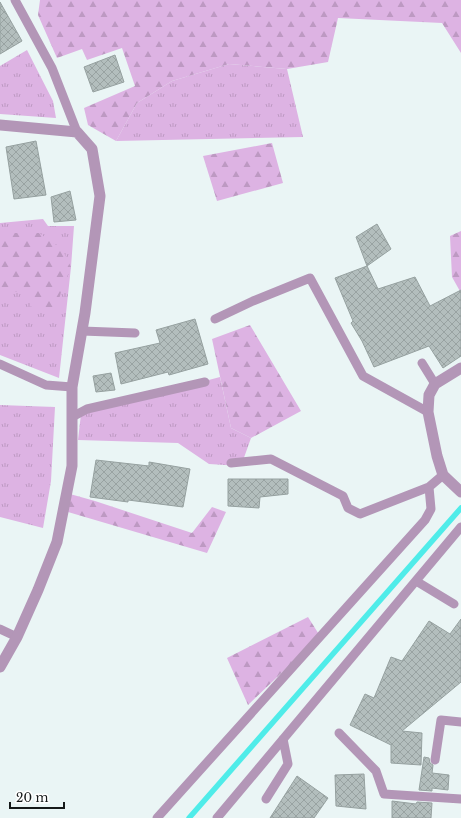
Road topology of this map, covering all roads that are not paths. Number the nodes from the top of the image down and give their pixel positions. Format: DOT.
graph roads {
  1 [pos="15,0"];
  2 [pos="0,125"];
  3 [pos="77,132"];
  4 [pos="215,319"];
  5 [pos="82,331"];
  6 [pos="135,333"];
  7 [pos="422,363"];
  8 [pos="0,364"];
  9 [pos="461,368"];
  10 [pos="205,382"];
  11 [pos="435,384"];
  12 [pos="72,387"];
  13 [pos="428,412"];
  14 [pos="72,416"];
  15 [pos="231,464"];
  16 [pos="443,474"];
  17 [pos="429,487"];
  18 [pos="460,492"];
  19 [pos="461,527"];
  20 [pos="416,581"];
  21 [pos="454,604"];
  22 [pos="0,629"];
  23 [pos="17,637"];
  24 [pos="0,667"];
  25 [pos="461,722"];
  26 [pos="339,733"];
  27 [pos="283,739"];
  28 [pos="434,760"];
  29 [pos="266,799"];
  30 [pos="461,799"];
  31 [pos="157,818"];
  32 [pos="217,818"];
  1 -- 3 [label="lane"];
  2 -- 3 [label="street"];
  3 -- 5 [label="street"];
  4 -- 13 [label="lane"];
  5 -- 6 [label="lane"];
  5 -- 12 [label="street"];
  7 -- 11 [label="lane"];
  8 -- 12 [label="lane"];
  9 -- 11 [label="street"];
  10 -- 14 [label="lane"];
  11 -- 13 [label="street"];
  12 -- 14 [label="street"];
  13 -- 16 [label="street"];
  14 -- 23 [label="street"];
  15 -- 17 [label="lane"];
  16 -- 17 [label="lane"];
  16 -- 18 [label="street"];
  17 -- 31 [label="lane"];
  19 -- 20 [label="lane"];
  20 -- 21 [label="lane"];
  20 -- 27 [label="lane"];
  22 -- 23 [label="lane"];
  23 -- 24 [label="street"];
  25 -- 28 [label="lane"];
  26 -- 30 [label="lane"];
  27 -- 29 [label="lane"];
  27 -- 32 [label="lane"];
}
